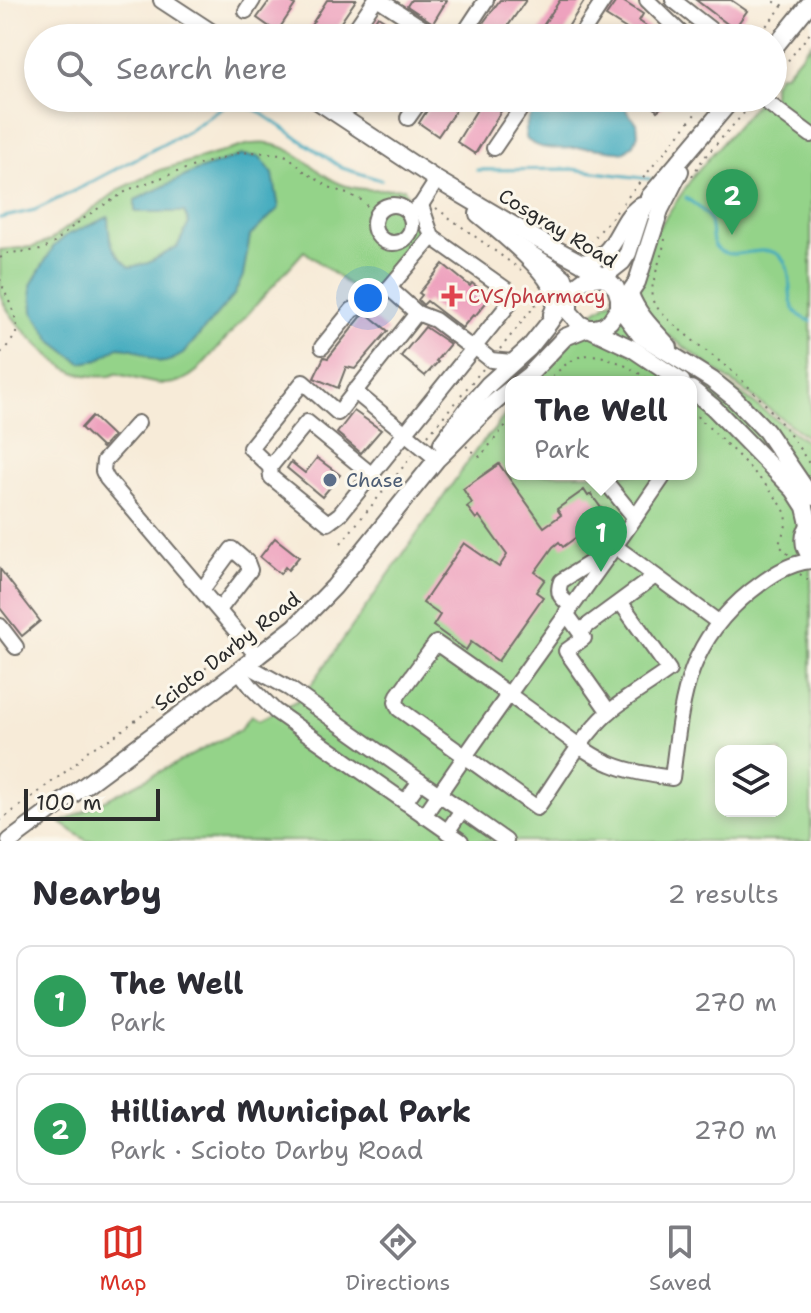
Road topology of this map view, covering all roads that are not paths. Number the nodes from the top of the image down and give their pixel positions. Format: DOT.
graph roads {
  1 [pos="162,0"];
  2 [pos="378,0"];
  3 [pos="486,0"];
  4 [pos="604,0"];
  5 [pos="647,0"];
  6 [pos="673,0"];
  7 [pos="811,2"];
  8 [pos="199,24"];
  9 [pos="360,24"];
  10 [pos="416,24"];
  11 [pos="470,24"];
  12 [pos="588,24"];
  13 [pos="672,24"];
  14 [pos="704,24"];
  15 [pos="787,32"];
  16 [pos="334,112"];
  17 [pos="412,112"];
  18 [pos="519,112"];
  19 [pos="722,112"];
  20 [pos="779,112"];
  21 [pos="408,118"];
  22 [pos="811,135"];
  23 [pos="494,148"];
  24 [pos="692,148"];
  25 [pos="437,180"];
  26 [pos="643,192"];
  27 [pos="418,207"];
  28 [pos="432,237"];
  29 [pos="515,244"];
  30 [pos="582,263"];
  31 [pos="603,277"];
  32 [pos="389,288"];
  33 [pos="569,295"];
  34 [pos="624,301"];
  35 [pos="417,313"];
  36 [pos="544,318"];
  37 [pos="587,328"];
  38 [pos="322,347"];
  39 [pos="476,348"];
  40 [pos="512,362"];
  41 [pos="527,376"];
  42 [pos="673,376"];
  43 [pos="354,391"];
  44 [pos="505,394"];
  45 [pos="697,394"];
  46 [pos="338,413"];
  47 [pos="138,423"];
  48 [pos="321,433"];
  49 [pos="406,433"];
  50 [pos="437,459"];
  51 [pos="270,467"];
  52 [pos="372,475"];
  53 [pos="604,480"];
  54 [pos="661,480"];
  55 [pos="811,497"];
  56 [pos="635,518"];
  57 [pos="808,529"];
  58 [pos="616,547"];
  59 [pos="806,562"];
  60 [pos="776,573"];
  61 [pos="655,576"];
  62 [pos="202,590"];
  63 [pos="621,603"];
  64 [pos="569,609"];
  65 [pos="219,610"];
  66 [pos="718,622"];
  67 [pos="1,628"];
  68 [pos="580,631"];
  69 [pos="16,647"];
  70 [pos="248,664"];
  71 [pos="293,691"];
  72 [pos="508,694"];
  73 [pos="609,712"];
  74 [pos="278,713"];
  75 [pos="580,746"];
  76 [pos="464,756"];
  77 [pos="420,781"];
  78 [pos="438,794"];
  79 [pos="405,802"];
  80 [pos="462,810"];
  81 [pos="424,816"];
  82 [pos="447,832"];
  83 [pos="10,841"];
  84 [pos="461,841"];
  85 [pos="506,841"];
  1 -- 8 [label="main road"];
  2 -- 9 [label="street"];
  2 -- 10 [label="street"];
  3 -- 11 [label="street"];
  4 -- 12 [label="street"];
  5 -- 13 [label="street"];
  6 -- 14 [label="street"];
  7 -- 15 [label="main road"];
  16 -- 25 [label="main road, Cosgray Road"];
  17 -- 21 [label="street"];
  18 -- 23 [label="street"];
  19 -- 24 [label="main road, Scioto Darby Road"];
  20 -- 22 [label="street"];
  24 -- 26 [label="main road, Scioto Darby Road"];
  24 -- 34 [label="main road, Scioto Darby Road"];
  25 -- 27 [label="street"];
  25 -- 29 [label="main road, Cosgray Road"];
  25 -- 30 [label="main road, Cosgray Road"];
  26 -- 30 [label="main road, Scioto Darby Road"];
  26 -- 31 [label="main road, Scioto Darby Road"];
  27 -- 27 [label="street"];
  27 -- 28 [label="street"];
  28 -- 32 [label="street"];
  28 -- 39 [label="street"];
  29 -- 33 [label="main road, Cosgray Road"];
  29 -- 36 [label="main road, Cosgray Road"];
  30 -- 31 [label="main road, Cosgray Road"];
  31 -- 33 [label="main road, Scioto Darby Road"];
  31 -- 34 [label="main road, Cosgray Road"];
  32 -- 35 [label="street"];
  32 -- 38 [label="street"];
  33 -- 36 [label="main road, Scioto Darby Road"];
  33 -- 37 [label="main road, Cosgray Road"];
  34 -- 37 [label="main road"];
  34 -- 55 [label="main road, Cosgray Road"];
  35 -- 39 [label="street"];
  35 -- 43 [label="street"];
  36 -- 40 [label="main road, Scioto Darby Road"];
  37 -- 41 [label="main road"];
  37 -- 42 [label="main road"];
  39 -- 40 [label="street"];
  39 -- 49 [label="street"];
  40 -- 50 [label="main road, Scioto Darby Road"];
  43 -- 46 [label="street"];
  43 -- 49 [label="street"];
  44 -- 50 [label="main road, Scioto Darby Road"];
  45 -- 57 [label="main road"];
  46 -- 48 [label="street"];
  46 -- 51 [label="street"];
  47 -- 62 [label="street"];
  48 -- 51 [label="street"];
  48 -- 52 [label="street"];
  49 -- 50 [label="street"];
  49 -- 52 [label="street"];
  50 -- 70 [label="main road, Scioto Darby Road"];
  51 -- 52 [label="street"];
  53 -- 56 [label="street"];
  54 -- 56 [label="street"];
  56 -- 58 [label="street"];
  57 -- 59 [label="main road"];
  57 -- 60 [label="street"];
  58 -- 61 [label="street"];
  58 -- 64 [label="street"];
  58 -- 64 [label="street"];
  59 -- 60 [label="street"];
  60 -- 66 [label="street"];
  61 -- 63 [label="street"];
  61 -- 66 [label="street"];
  62 -- 65 [label="street"];
  62 -- 65 [label="street"];
  63 -- 68 [label="street"];
  63 -- 73 [label="street"];
  64 -- 68 [label="street"];
  64 -- 72 [label="street"];
  65 -- 70 [label="street"];
  66 -- 75 [label="street"];
  67 -- 69 [label="street"];
  68 -- 73 [label="street"];
  70 -- 71 [label="street"];
  70 -- 74 [label="street"];
  70 -- 83 [label="main road, Scioto Darby Road"];
  71 -- 74 [label="street"];
  71 -- 77 [label="street"];
  72 -- 75 [label="street"];
  72 -- 76 [label="street"];
  72 -- 76 [label="street"];
  73 -- 75 [label="street"];
  74 -- 79 [label="street"];
  75 -- 76 [label="street"];
  76 -- 78 [label="street"];
  77 -- 78 [label="street"];
  77 -- 79 [label="street"];
  78 -- 80 [label="street"];
  78 -- 81 [label="street"];
  79 -- 81 [label="street"];
  80 -- 82 [label="street"];
  80 -- 85 [label="street"];
  81 -- 82 [label="street"];
  82 -- 84 [label="street"];
}
